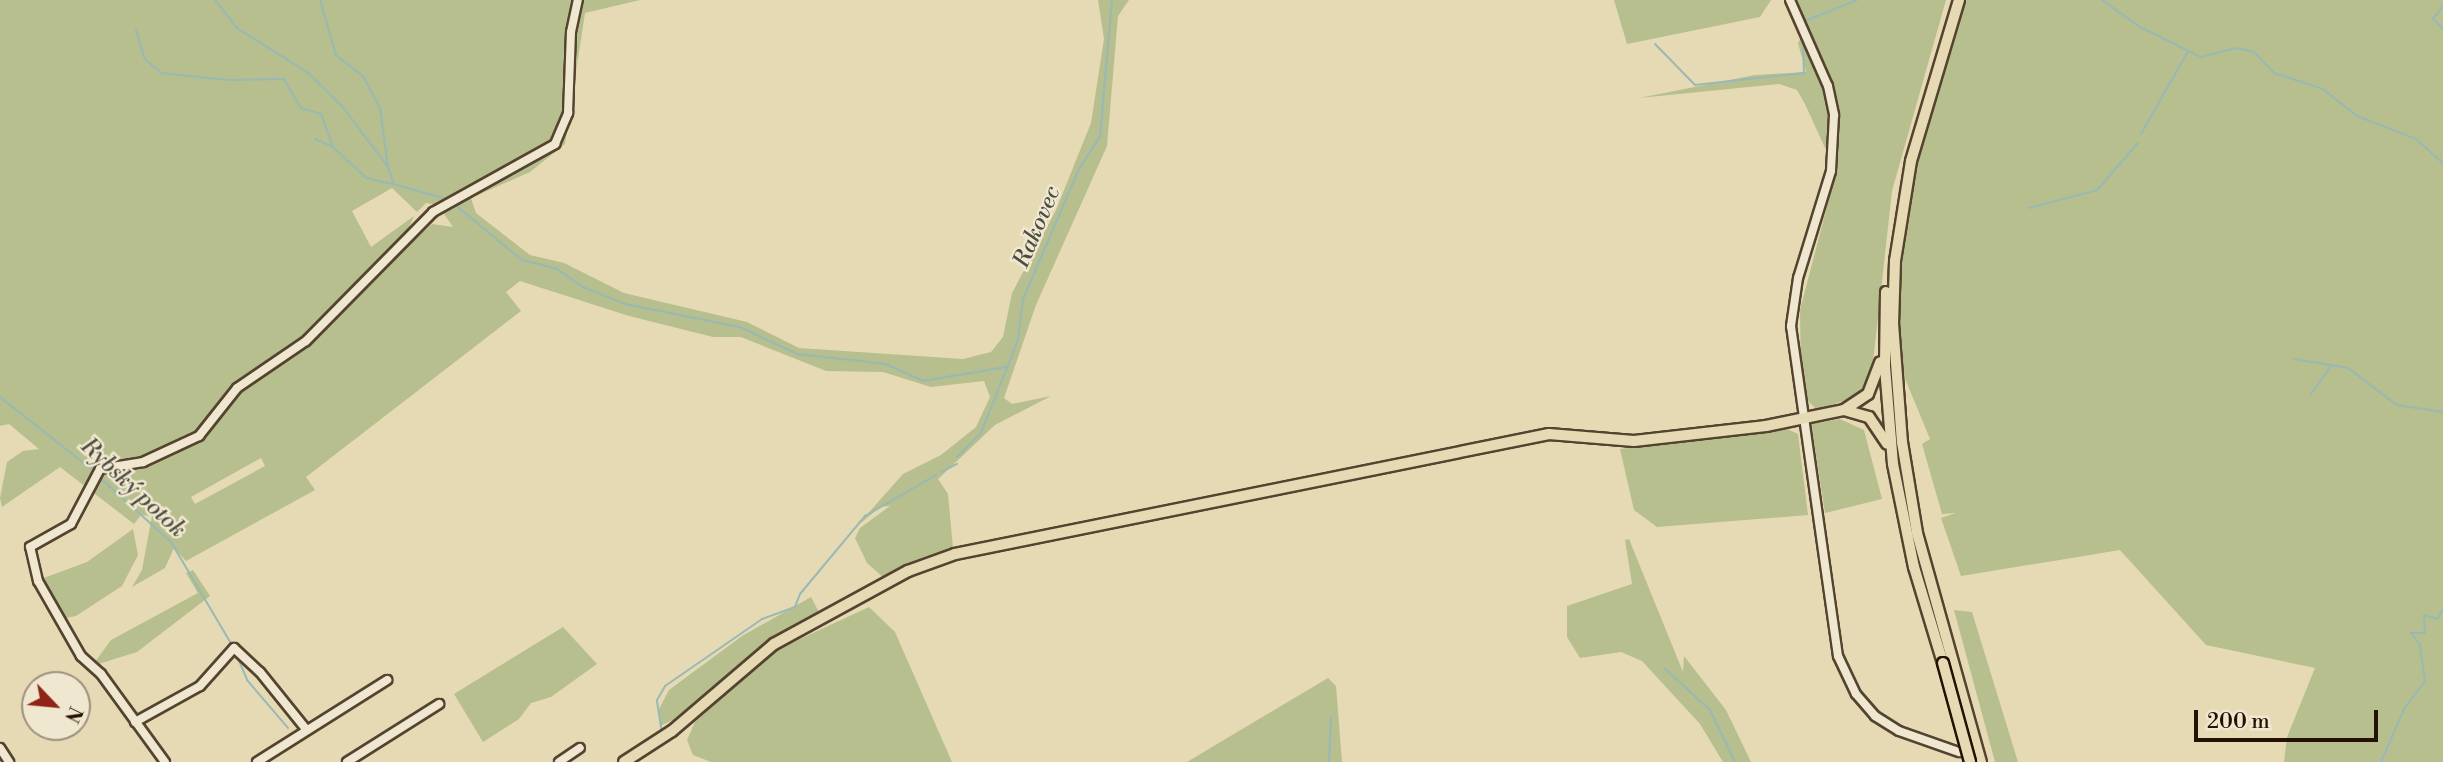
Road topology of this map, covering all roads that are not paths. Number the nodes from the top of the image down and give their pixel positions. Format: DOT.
graph roads {
  1 [pos="578,0"];
  2 [pos="1790,0"];
  3 [pos="1952,0"];
  4 [pos="1959,0"];
  5 [pos="1884,332"];
  6 [pos="1844,410"];
  7 [pos="1803,419"];
  8 [pos="1893,464"];
  9 [pos="1948,662"];
  10 [pos="387,680"];
  11 [pos="439,704"];
  12 [pos="135,722"];
  13 [pos="305,728"];
  14 [pos="0,748"];
  15 [pos="580,748"];
  16 [pos="1959,752"];
  17 [pos="9,762"];
  18 [pos="165,762"];
  19 [pos="257,762"];
  20 [pos="347,762"];
  21 [pos="559,762"];
  22 [pos="624,762"];
  23 [pos="1970,762"];
  24 [pos="1981,762"];
  1 -- 12 [label="street"];
  2 -- 7 [label="street"];
  3 -- 5 [label="highway"];
  4 -- 9 [label="highway"];
  5 -- 6 [label="highway"];
  5 -- 8 [label="highway"];
  6 -- 7 [label="main road"];
  6 -- 8 [label="highway"];
  7 -- 16 [label="street"];
  7 -- 22 [label="main road"];
  8 -- 9 [label="highway"];
  9 -- 23 [label="highway, bridge"];
  9 -- 24 [label="highway"];
  10 -- 13 [label="street"];
  11 -- 20 [label="street"];
  12 -- 13 [label="street"];
  12 -- 18 [label="street"];
  13 -- 19 [label="street"];
  14 -- 17 [label="street"];
  15 -- 21 [label="street"];
}
